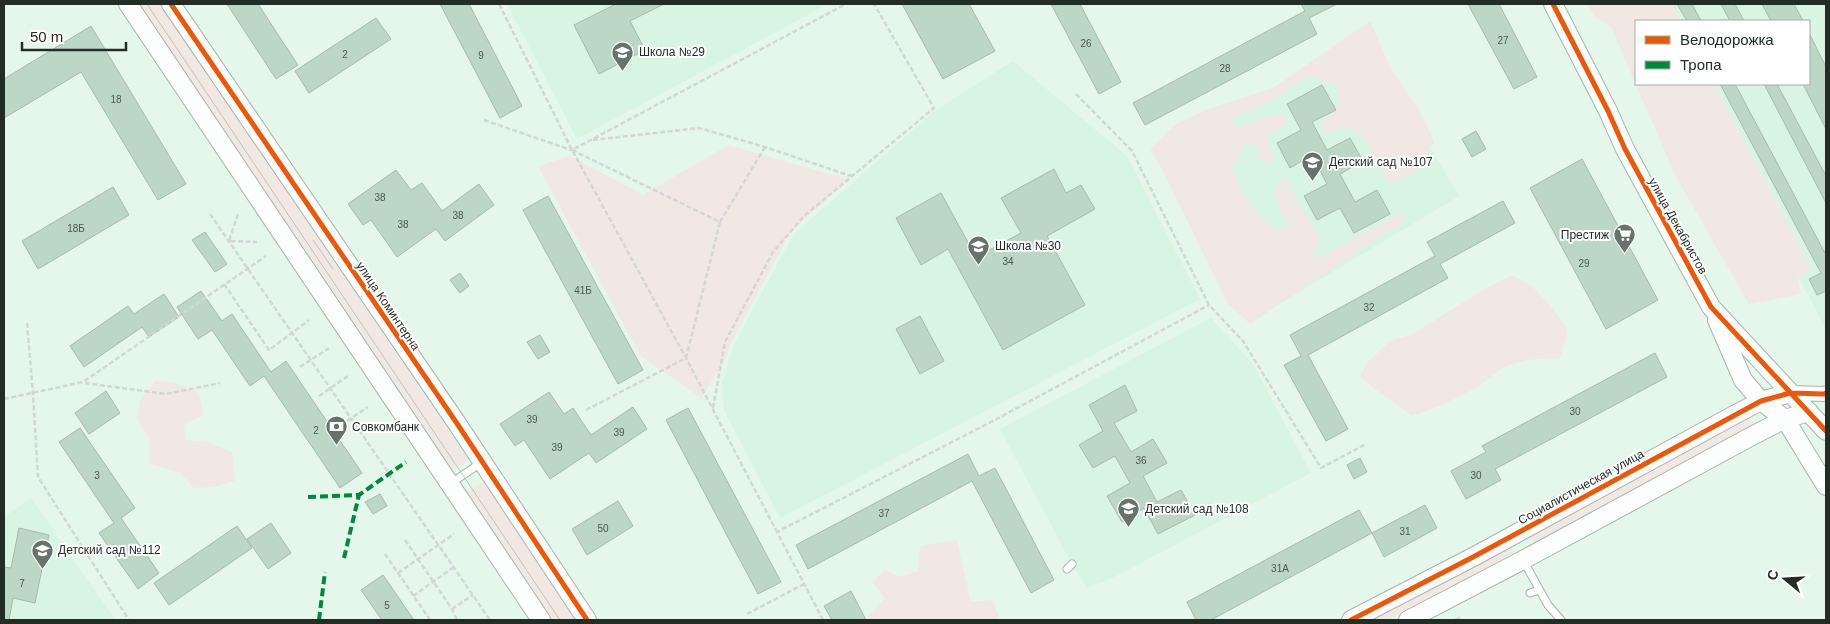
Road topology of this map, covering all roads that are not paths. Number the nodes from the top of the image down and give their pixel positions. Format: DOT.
graph roads {
  1 [pos="128,4"];
  2 [pos="171,4"];
  3 [pos="1553,4"];
  4 [pos="1711,307"];
  5 [pos="1790,393"];
  6 [pos="1826,393"];
  7 [pos="1761,401"];
  8 [pos="1809,412"];
  9 [pos="1786,419"];
  10 [pos="1826,431"];
  11 [pos="482,462"];
  12 [pos="450,484"];
  13 [pos="1826,486"];
  14 [pos="1523,560"];
  15 [pos="1539,590"];
  16 [pos="1530,593"];
  17 [pos="540,620"];
  18 [pos="587,620"];
  19 [pos="1351,620"];
  20 [pos="1408,620"];
  21 [pos="1561,620"];
  1 -- 12 [label="street"];
  2 -- 11 [label="street, улица Коминтерна"];
  3 -- 4 [label="street, улица Декабристов"];
  4 -- 5 [label="street, улица Декабристов"];
  4 -- 7 [label="street"];
  5 -- 6 [label="street, Социалистическая улица"];
  5 -- 7 [label="street, Социалистическая улица"];
  5 -- 8 [label="street, улица Декабристов"];
  7 -- 9 [label="street"];
  7 -- 19 [label="street, Социалистическая улица"];
  8 -- 9 [label="street"];
  8 -- 10 [label="street, улица Декабристов"];
  9 -- 13 [label="street"];
  9 -- 14 [label="street"];
  11 -- 12 [label="lane"];
  11 -- 18 [label="street, улица Коминтерна"];
  12 -- 17 [label="street"];
  14 -- 15 [label="lane"];
  14 -- 20 [label="street"];
  15 -- 16 [label="lane"];
  15 -- 21 [label="lane"];
}
